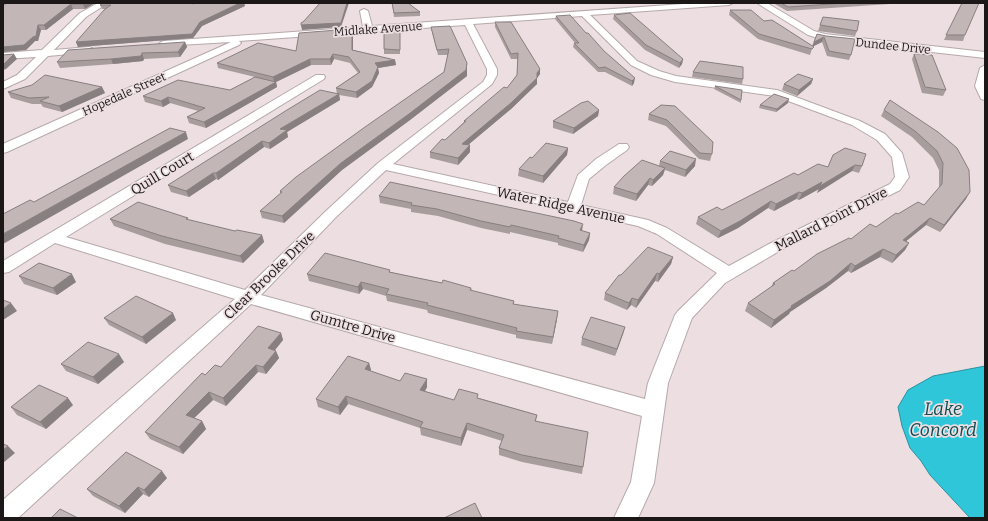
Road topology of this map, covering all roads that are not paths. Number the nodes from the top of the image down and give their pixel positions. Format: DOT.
graph roads {
  1 [pos="104,3"];
  2 [pos="729,3"];
  3 [pos="761,3"];
  4 [pos="364,11"];
  5 [pos="584,14"];
  6 [pos="468,22"];
  7 [pos="368,29"];
  8 [pos="246,38"];
  9 [pos="153,45"];
  10 [pos="99,49"];
  11 [pos="46,53"];
  12 [pos="985,55"];
  13 [pos="3,56"];
  14 [pos="985,68"];
  15 [pos="320,77"];
  16 [pos="3,86"];
  17 [pos="985,96"];
  18 [pos="623,146"];
  19 [pos="3,149"];
  20 [pos="383,166"];
  21 [pos="573,208"];
  22 [pos="54,238"];
  23 [pos="3,268"];
  24 [pos="728,273"];
  25 [pos="248,297"];
  26 [pos="654,410"];
  27 [pos="3,516"];
  28 [pos="626,518"];
  1 -- 11 [label="street"];
  2 -- 5 [label="street, Midlake Avenue"];
  3 -- 12 [label="street, Dundee Drive"];
  4 -- 7 [label="street"];
  5 -- 6 [label="street, Midlake Avenue"];
  5 -- 24 [label="street, Mallard Point Drive"];
  6 -- 7 [label="street, Midlake Avenue"];
  6 -- 20 [label="street, Clear Brooke Drive"];
  7 -- 8 [label="street, Midlake Avenue"];
  8 -- 9 [label="street, Midlake Avenue"];
  8 -- 19 [label="street, Hopedale Street"];
  10 -- 11 [label="street"];
  11 -- 13 [label="street"];
  11 -- 16 [label="street"];
  14 -- 17 [label="street"];
  15 -- 22 [label="street, Quill Court"];
  18 -- 21 [label="street"];
  20 -- 21 [label="street, Water Ridge Avenue"];
  20 -- 25 [label="street, Clear Brooke Drive"];
  21 -- 24 [label="street, Water Ridge Avenue"];
  22 -- 23 [label="street, Quill Court"];
  22 -- 25 [label="street, Gumtre Drive"];
  24 -- 26 [label="street, Mallard Point Drive"];
  25 -- 26 [label="street, Gumtre Drive"];
  25 -- 27 [label="street, Clear Brooke Drive"];
  26 -- 28 [label="street, Mallard Point Drive"];
}
